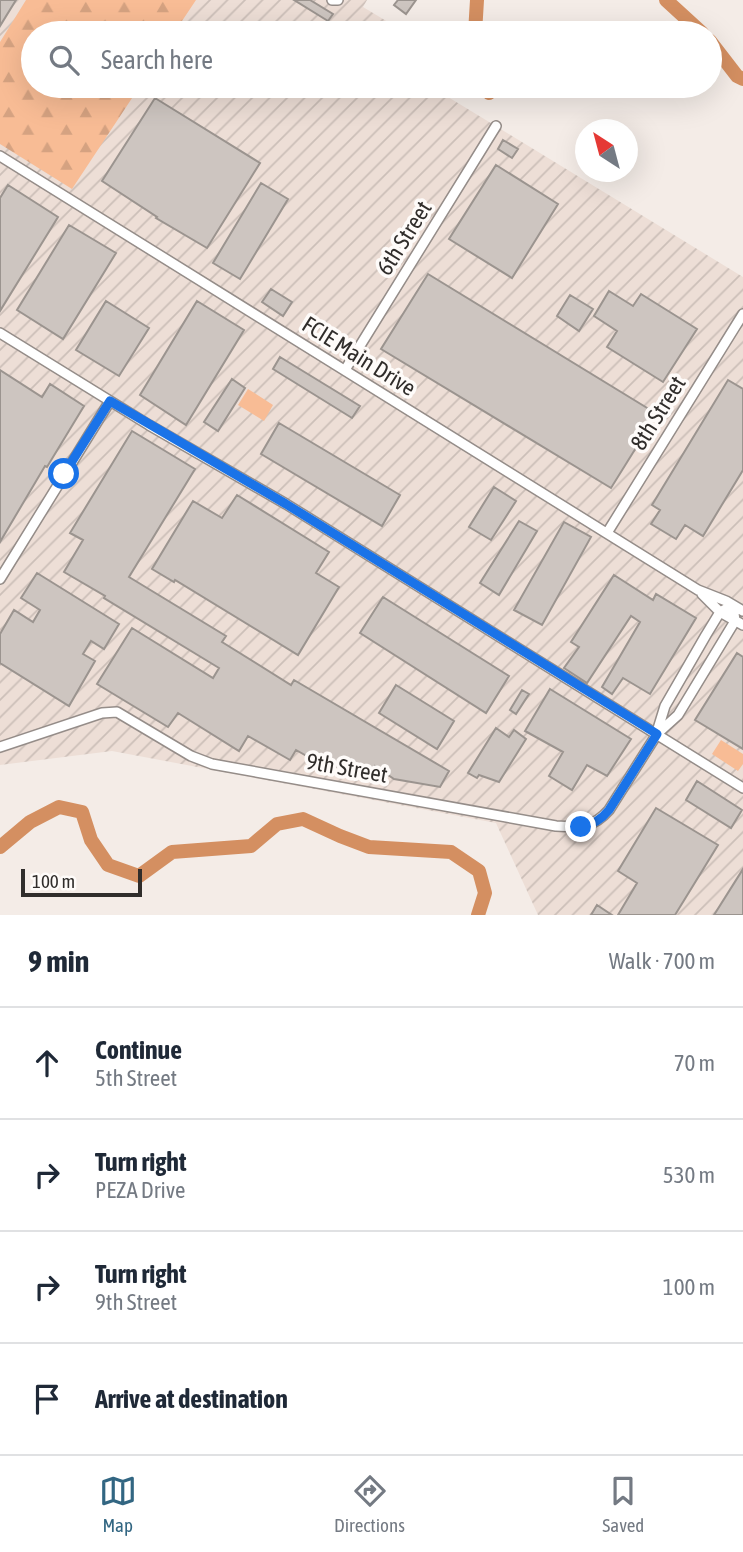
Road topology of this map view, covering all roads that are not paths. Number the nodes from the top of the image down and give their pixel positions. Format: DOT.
graph roads {
  1 [pos="332,0"];
  2 [pos="338,0"];
  3 [pos="496,126"];
  4 [pos="0,156"];
  5 [pos="743,314"];
  6 [pos="0,332"];
  7 [pos="345,370"];
  8 [pos="110,401"];
  9 [pos="607,533"];
  10 [pos="0,579"];
  11 [pos="698,590"];
  12 [pos="733,606"];
  13 [pos="743,611"];
  14 [pos="720,612"];
  15 [pos="739,623"];
  16 [pos="657,734"];
  17 [pos="0,747"];
  18 [pos="743,788"];
  1 -- 2 [label="street"];
  3 -- 7 [label="street, 6th Street"];
  4 -- 7 [label="street, FCIE Main Drive"];
  5 -- 9 [label="street, 8th Street"];
  6 -- 8 [label="street"];
  7 -- 9 [label="street, FCIE Main Drive"];
  8 -- 10 [label="street"];
  8 -- 16 [label="street"];
  9 -- 11 [label="street, FCIE Main Drive"];
  11 -- 12 [label="street, FCIE Main Drive"];
  11 -- 14 [label="street, FCIE Main Drive"];
  12 -- 13 [label="street, FCIE Main Drive"];
  12 -- 14 [label="street"];
  12 -- 15 [label="street"];
  14 -- 15 [label="street, FCIE Main Drive"];
  14 -- 16 [label="street, 9th Street"];
  15 -- 16 [label="street, 9th Street"];
  16 -- 17 [label="street, 9th Street"];
  16 -- 18 [label="street"];
}
